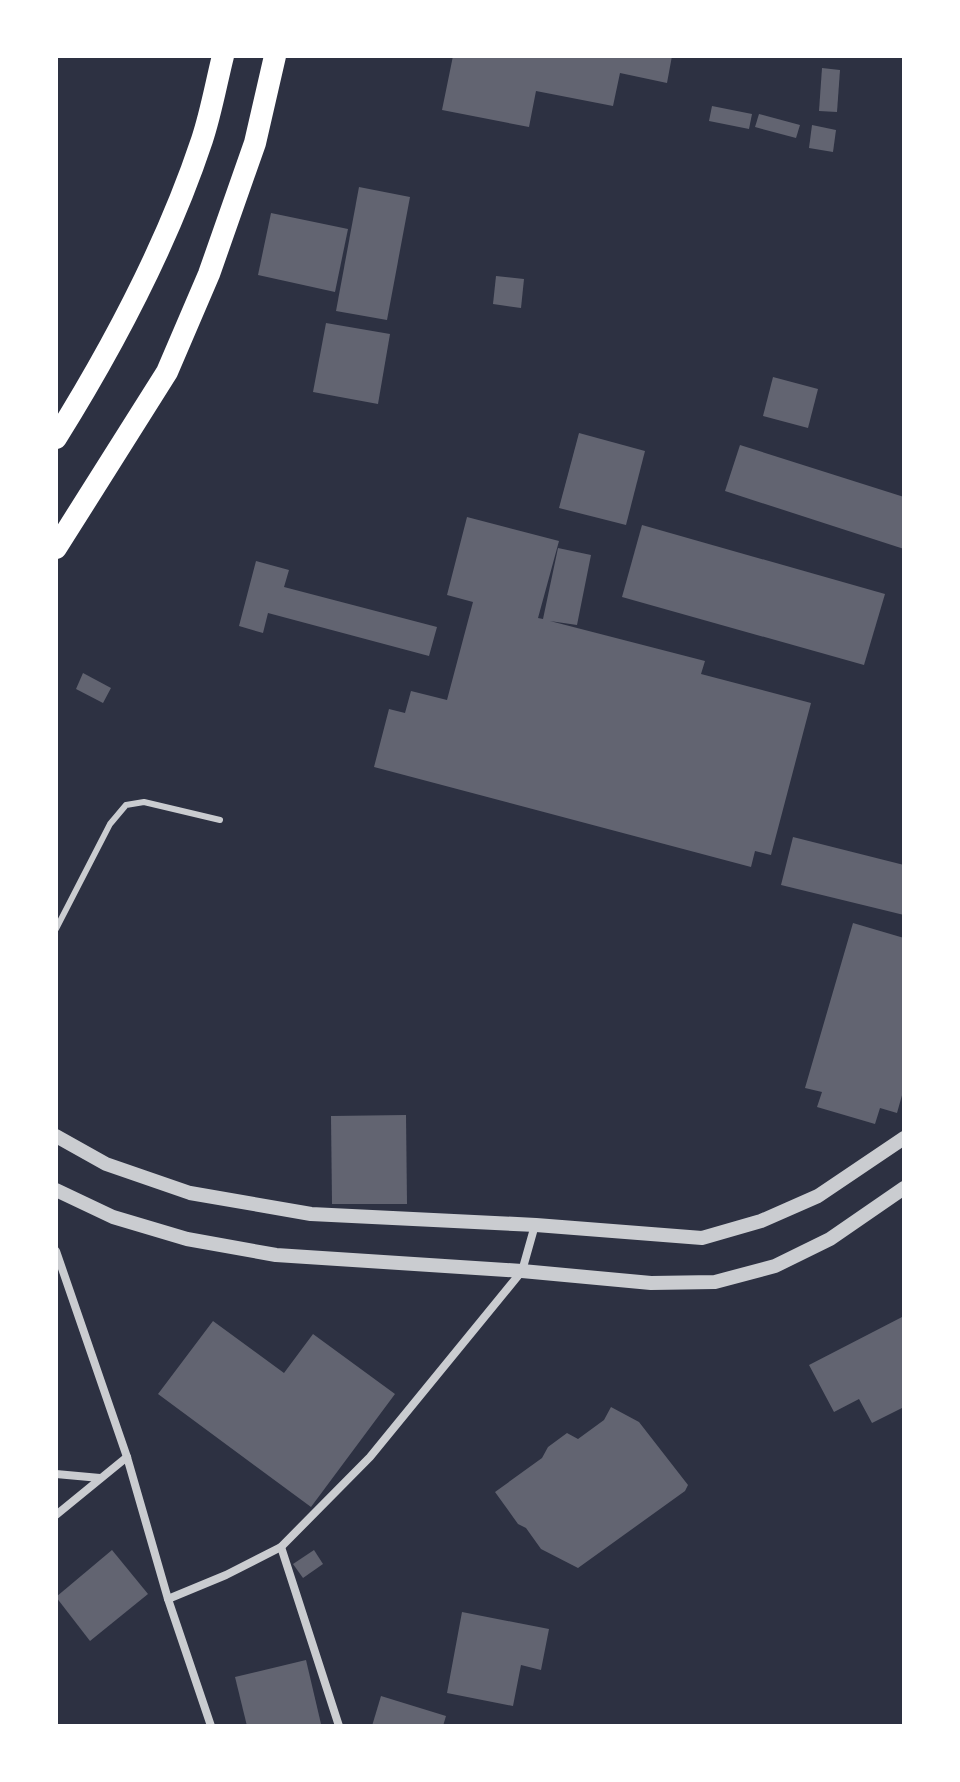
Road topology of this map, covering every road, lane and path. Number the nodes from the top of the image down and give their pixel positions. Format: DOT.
graph roads {
  1 [pos="223,56"];
  2 [pos="275,56"];
  3 [pos="56,438"];
  4 [pos="56,548"];
  5 [pos="220,820"];
  6 [pos="56,929"];
  7 [pos="56,1136"];
  8 [pos="904,1138"];
  9 [pos="904,1188"];
  10 [pos="56,1190"];
  11 [pos="536,1225"];
  12 [pos="56,1251"];
  13 [pos="522,1271"];
  14 [pos="127,1457"];
  15 [pos="56,1474"];
  16 [pos="101,1478"];
  17 [pos="56,1515"];
  18 [pos="281,1547"];
  19 [pos="168,1599"];
  20 [pos="211,1726"];
  21 [pos="339,1726"];
  1 -- 3 [label="highway"];
  2 -- 4 [label="highway"];
  5 -- 6 [label="lane"];
  7 -- 11 [label="street"];
  8 -- 11 [label="street"];
  9 -- 13 [label="street"];
  10 -- 13 [label="street"];
  11 -- 13 [label="street"];
  12 -- 14 [label="street"];
  13 -- 18 [label="street"];
  14 -- 16 [label="street"];
  14 -- 19 [label="street"];
  15 -- 16 [label="street"];
  16 -- 17 [label="street"];
  18 -- 19 [label="street"];
  18 -- 21 [label="street"];
  19 -- 20 [label="street"];
}
